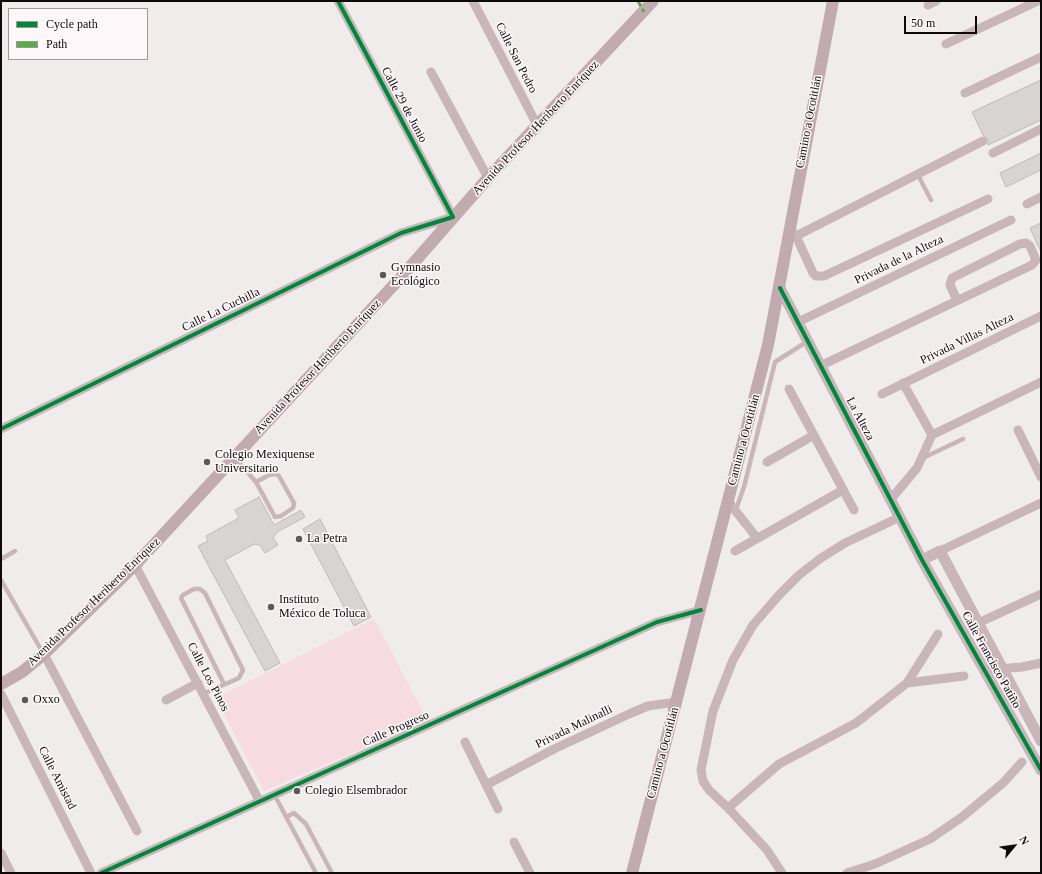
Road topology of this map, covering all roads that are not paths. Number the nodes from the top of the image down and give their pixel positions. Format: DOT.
graph roads {
  1 [pos="338,1"];
  2 [pos="473,1"];
  3 [pos="654,1"];
  4 [pos="833,1"];
  5 [pos="1038,1"];
  6 [pos="946,44"];
  7 [pos="1041,57"];
  8 [pos="431,72"];
  9 [pos="966,93"];
  10 [pos="537,125"];
  11 [pos="1041,129"];
  12 [pos="983,141"];
  13 [pos="993,153"];
  14 [pos="918,176"];
  15 [pos="488,178"];
  16 [pos="1041,197"];
  17 [pos="988,199"];
  18 [pos="931,200"];
  19 [pos="1027,204"];
  20 [pos="453,217"];
  21 [pos="1011,220"];
  22 [pos="792,236"];
  23 [pos="780,288"];
  24 [pos="957,300"];
  25 [pos="1041,316"];
  26 [pos="798,322"];
  27 [pos="808,341"];
  28 [pos="820,366"];
  29 [pos="1041,382"];
  30 [pos="903,383"];
  31 [pos="789,388"];
  32 [pos="882,394"];
  33 [pos="1,429"];
  34 [pos="1018,430"];
  35 [pos="814,435"];
  36 [pos="932,435"];
  37 [pos="963,439"];
  38 [pos="235,458"];
  39 [pos="922,458"];
  40 [pos="767,462"];
  41 [pos="1041,478"];
  42 [pos="256,482"];
  43 [pos="843,490"];
  44 [pos="891,499"];
  45 [pos="727,500"];
  46 [pos="1041,503"];
  47 [pos="854,510"];
  48 [pos="735,512"];
  49 [pos="900,517"];
  50 [pos="757,538"];
  51 [pos="15,551"];
  52 [pos="735,551"];
  53 [pos="940,551"];
  54 [pos="1,559"];
  55 [pos="922,560"];
  56 [pos="135,564"];
  57 [pos="1,580"];
  58 [pos="1041,594"];
  59 [pos="701,610"];
  60 [pos="978,623"];
  61 [pos="938,634"];
  62 [pos="44,654"];
  63 [pos="1041,663"];
  64 [pos="1002,668"];
  65 [pos="985,670"];
  66 [pos="964,676"];
  67 [pos="198,683"];
  68 [pos="907,683"];
  69 [pos="1,684"];
  70 [pos="224,684"];
  71 [pos="1,694"];
  72 [pos="203,694"];
  73 [pos="166,700"];
  74 [pos="676,702"];
  75 [pos="465,742"];
  76 [pos="1041,742"];
  77 [pos="1031,754"];
  78 [pos="1022,762"];
  79 [pos="1041,770"];
  80 [pos="486,785"];
  81 [pos="274,794"];
  82 [pos="259,800"];
  83 [pos="728,808"];
  84 [pos="498,809"];
  85 [pos="286,816"];
  86 [pos="137,831"];
  87 [pos="514,842"];
  88 [pos="1,853"];
  89 [pos="11,873"];
  90 [pos="91,873"];
  91 [pos="101,873"];
  92 [pos="316,873"];
  93 [pos="332,873"];
  94 [pos="530,873"];
  95 [pos="632,873"];
  96 [pos="782,873"];
  97 [pos="847,873"];
  1 -- 20 [label="street, Calle 29 de Junio"];
  2 -- 10 [label="street, Calle San Pedro"];
  3 -- 10 [label="main road, Avenida Profesor Heriberto Enríquez"];
  4 -- 22 [label="main road, Camino a Ocotitlán"];
  5 -- 6 [label="street"];
  7 -- 9 [label="street"];
  8 -- 15 [label="street"];
  10 -- 15 [label="main road, Avenida Profesor Heriberto Enríquez"];
  11 -- 13 [label="street"];
  12 -- 14 [label="street"];
  14 -- 18 [label="lane"];
  14 -- 22 [label="street"];
  15 -- 20 [label="main road, Avenida Profesor Heriberto Enríquez"];
  16 -- 19 [label="street"];
  17 -- 22 [label="street"];
  20 -- 33 [label="street, Calle La Cuchilla"];
  20 -- 38 [label="main road, Avenida Profesor Heriberto Enríquez"];
  21 -- 26 [label="street, Privada de la Alteza"];
  22 -- 23 [label="main road, Camino a Ocotitlán"];
  23 -- 26 [label="street, La Alteza"];
  23 -- 45 [label="main road, Camino a Ocotitlán"];
  24 -- 24 [label="street"];
  24 -- 28 [label="street"];
  25 -- 30 [label="street, Privada Villas Alteza"];
  26 -- 27 [label="street, La Alteza"];
  27 -- 28 [label="street, La Alteza"];
  27 -- 48 [label="lane"];
  28 -- 44 [label="street, La Alteza"];
  29 -- 36 [label="street"];
  30 -- 32 [label="street, Privada Villas Alteza"];
  30 -- 36 [label="street"];
  31 -- 35 [label="street"];
  34 -- 41 [label="street"];
  35 -- 40 [label="street"];
  35 -- 43 [label="street"];
  36 -- 39 [label="street"];
  37 -- 39 [label="lane"];
  38 -- 42 [label="lane"];
  38 -- 56 [label="main road, Avenida Profesor Heriberto Enríquez"];
  39 -- 44 [label="street"];
  42 -- 42 [label="lane"];
  43 -- 47 [label="street"];
  43 -- 50 [label="street"];
  44 -- 49 [label="street, La Alteza"];
  45 -- 48 [label="street"];
  45 -- 59 [label="main road, Camino a Ocotitlán"];
  46 -- 53 [label="street"];
  48 -- 50 [label="street"];
  49 -- 55 [label="street, La Alteza"];
  49 -- 83 [label="street"];
  50 -- 52 [label="street"];
  51 -- 54 [label="lane"];
  53 -- 55 [label="street"];
  53 -- 60 [label="street, Calle Francisco Patiño"];
  55 -- 65 [label="street, Calle Francisco Patiño"];
  56 -- 62 [label="main road, Avenida Profesor Heriberto Enríquez"];
  56 -- 67 [label="street, Calle Los Pinos"];
  57 -- 62 [label="lane"];
  58 -- 60 [label="street"];
  59 -- 74 [label="main road, Camino a Ocotitlán"];
  59 -- 81 [label="street, Calle Progreso"];
  60 -- 64 [label="street, Calle Francisco Patiño"];
  61 -- 68 [label="street"];
  62 -- 69 [label="main road, Avenida Profesor Heriberto Enríquez"];
  62 -- 86 [label="street"];
  63 -- 64 [label="street"];
  64 -- 65 [label="street"];
  64 -- 76 [label="street, Calle Francisco Patiño"];
  65 -- 77 [label="street, Calle Francisco Patiño"];
  66 -- 68 [label="street"];
  67 -- 72 [label="street, Calle Los Pinos"];
  67 -- 73 [label="street"];
  68 -- 83 [label="street"];
  70 -- 70 [label="lane"];
  70 -- 72 [label="lane"];
  71 -- 90 [label="street, Calle Amistad"];
  72 -- 82 [label="street, Calle Los Pinos"];
  74 -- 80 [label="street, Privada Malinalli"];
  74 -- 95 [label="main road, Camino a Ocotitlán"];
  75 -- 80 [label="street"];
  76 -- 77 [label="street"];
  77 -- 79 [label="street, Calle Francisco Patiño"];
  78 -- 97 [label="street"];
  80 -- 84 [label="street"];
  81 -- 82 [label="street, Calle Progreso"];
  81 -- 85 [label="lane"];
  82 -- 91 [label="street, Calle Progreso"];
  83 -- 96 [label="street"];
  85 -- 92 [label="lane"];
  85 -- 93 [label="lane"];
  87 -- 94 [label="street"];
  88 -- 89 [label="street"];
}
